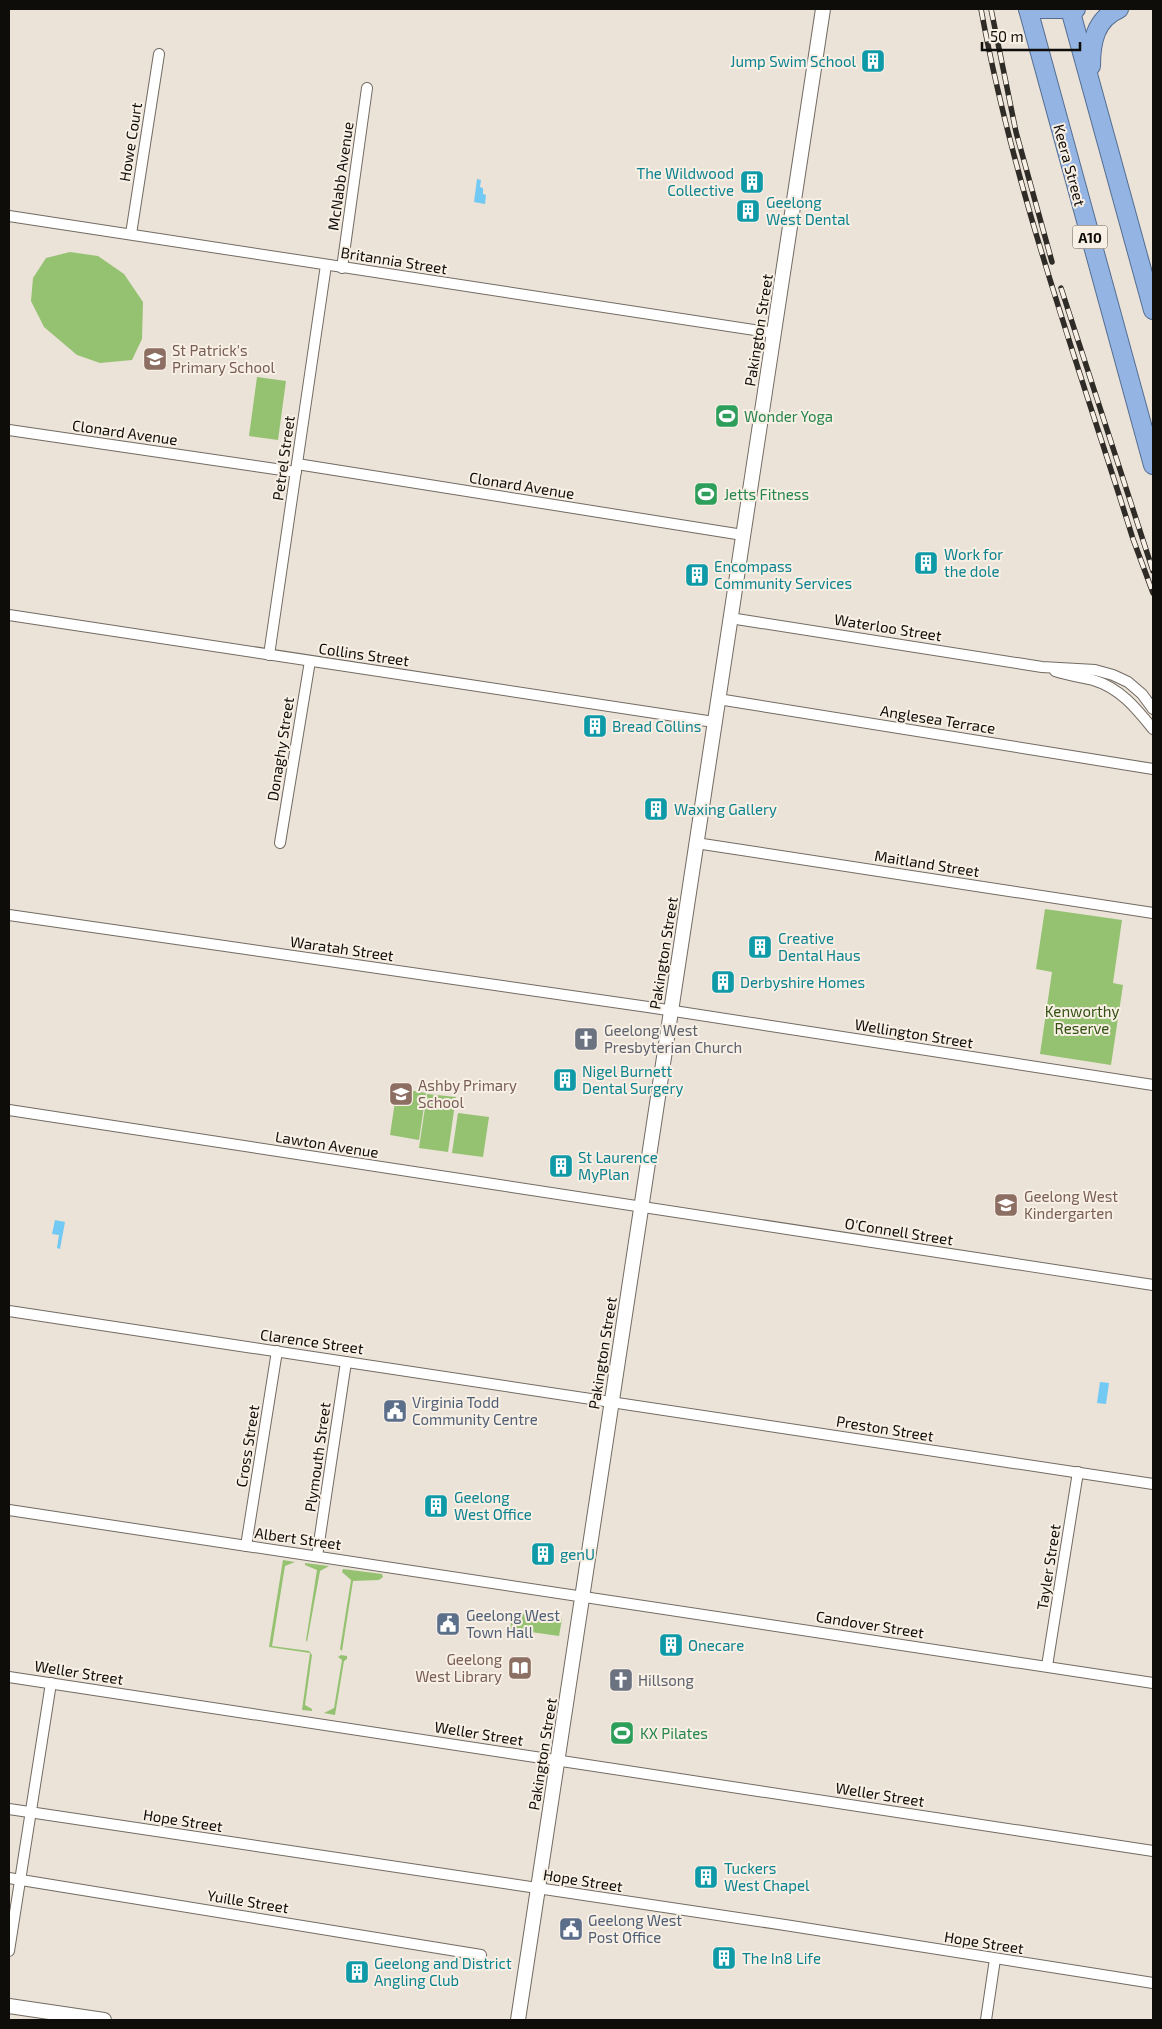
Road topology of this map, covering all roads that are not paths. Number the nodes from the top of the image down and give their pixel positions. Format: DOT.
graph roads {
  1 [pos="823,9"];
  2 [pos="1028,9"];
  3 [pos="1072,9"];
  4 [pos="1119,9"];
  5 [pos="159,54"];
  6 [pos="366,88"];
  7 [pos="1092,89"];
  8 [pos="9,216"];
  9 [pos="131,234"];
  10 [pos="326,265"];
  11 [pos="342,268"];
  12 [pos="1150,284"];
  13 [pos="1153,310"];
  14 [pos="774,334"];
  15 [pos="9,430"];
  16 [pos="1153,465"];
  17 [pos="297,468"];
  18 [pos="743,535"];
  19 [pos="9,616"];
  20 [pos="730,618"];
  21 [pos="270,654"];
  22 [pos="310,661"];
  23 [pos="1042,667"];
  24 [pos="1116,676"];
  25 [pos="1111,688"];
  26 [pos="718,699"];
  27 [pos="1153,709"];
  28 [pos="714,722"];
  29 [pos="1153,729"];
  30 [pos="1153,768"];
  31 [pos="280,843"];
  32 [pos="696,843"];
  33 [pos="1153,913"];
  34 [pos="9,915"];
  35 [pos="671,1011"];
  36 [pos="1153,1085"];
  37 [pos="9,1110"];
  38 [pos="641,1207"];
  39 [pos="1153,1285"];
  40 [pos="9,1311"];
  41 [pos="277,1351"];
  42 [pos="346,1362"];
  43 [pos="612,1401"];
  44 [pos="1078,1472"];
  45 [pos="1153,1484"];
  46 [pos="9,1510"];
  47 [pos="246,1546"];
  48 [pos="317,1556"];
  49 [pos="582,1596"];
  50 [pos="1047,1666"];
  51 [pos="9,1677"];
  52 [pos="1153,1682"];
  53 [pos="51,1683"];
  54 [pos="557,1760"];
  55 [pos="9,1809"];
  56 [pos="31,1812"];
  57 [pos="1153,1851"];
  58 [pos="9,1878"];
  59 [pos="20,1880"];
  60 [pos="538,1889"];
  61 [pos="9,1951"];
  62 [pos="481,1955"];
  63 [pos="995,1959"];
  64 [pos="1153,1983"];
  65 [pos="9,2006"];
  66 [pos="104,2020"];
  67 [pos="518,2020"];
  68 [pos="986,2020"];
  1 -- 14 [label="street, Pakington Street"];
  2 -- 3 [label="highway"];
  2 -- 16 [label="highway, Keera Street / A10"];
  3 -- 7 [label="highway, A10"];
  4 -- 7 [label="highway"];
  5 -- 9 [label="street, Howe Court"];
  6 -- 11 [label="street, McNabb Avenue"];
  7 -- 12 [label="highway, A10"];
  8 -- 9 [label="street, Britannia Street"];
  9 -- 10 [label="street, Britannia Street"];
  10 -- 11 [label="street, Britannia Street"];
  10 -- 17 [label="street, Petrel Street"];
  11 -- 14 [label="street, Britannia Street"];
  12 -- 13 [label="highway, A10"];
  14 -- 18 [label="street, Pakington Street"];
  15 -- 17 [label="street, Clonard Avenue"];
  17 -- 18 [label="street, Clonard Avenue"];
  17 -- 21 [label="street, Petrel Street"];
  18 -- 20 [label="street, Pakington Street"];
  19 -- 21 [label="street, Collins Street"];
  20 -- 23 [label="street, Waterloo Street"];
  20 -- 26 [label="street, Pakington Street"];
  21 -- 22 [label="street, Collins Street"];
  22 -- 28 [label="street, Collins Street"];
  22 -- 31 [label="street, Donaghy Street"];
  23 -- 24 [label="street, Waterloo Street"];
  23 -- 25 [label="street, Waterloo Street"];
  24 -- 25 [label="street"];
  24 -- 27 [label="street"];
  25 -- 29 [label="street, Waterloo Street"];
  26 -- 28 [label="street, Pakington Street"];
  26 -- 30 [label="street, Anglesea Terrace"];
  28 -- 32 [label="street, Pakington Street"];
  32 -- 33 [label="street, Maitland Street"];
  32 -- 35 [label="street, Pakington Street"];
  34 -- 35 [label="street, Waratah Street"];
  35 -- 36 [label="street, Wellington Street"];
  35 -- 38 [label="street, Pakington Street"];
  37 -- 38 [label="street, Lawton Avenue"];
  38 -- 39 [label="street, O'Connell Street"];
  38 -- 43 [label="street, Pakington Street"];
  40 -- 41 [label="street, Clarence Street"];
  41 -- 42 [label="street, Clarence Street"];
  41 -- 47 [label="street, Cross Street"];
  42 -- 43 [label="street, Clarence Street"];
  42 -- 48 [label="street, Plymouth Street"];
  43 -- 44 [label="street, Preston Street"];
  43 -- 49 [label="street, Pakington Street"];
  44 -- 45 [label="street, Preston Street"];
  44 -- 50 [label="street, Tayler Street"];
  46 -- 47 [label="street, Albert Street"];
  47 -- 48 [label="street, Albert Street"];
  48 -- 49 [label="street, Albert Street"];
  49 -- 50 [label="street, Candover Street"];
  49 -- 54 [label="street, Pakington Street"];
  50 -- 52 [label="street, Candover Street"];
  51 -- 53 [label="street, Weller Street"];
  53 -- 54 [label="street, Weller Street"];
  53 -- 56 [label="street"];
  54 -- 57 [label="street, Weller Street"];
  54 -- 60 [label="street, Pakington Street"];
  55 -- 56 [label="street, Hope Street"];
  56 -- 59 [label="street"];
  56 -- 60 [label="street, Hope Street"];
  58 -- 59 [label="street, Yuille Street"];
  59 -- 61 [label="street"];
  59 -- 62 [label="street, Yuille Street"];
  60 -- 63 [label="street, Hope Street"];
  60 -- 67 [label="street, Pakington Street"];
  63 -- 64 [label="street, Hope Street"];
  63 -- 68 [label="street"];
  65 -- 66 [label="street"];
}
